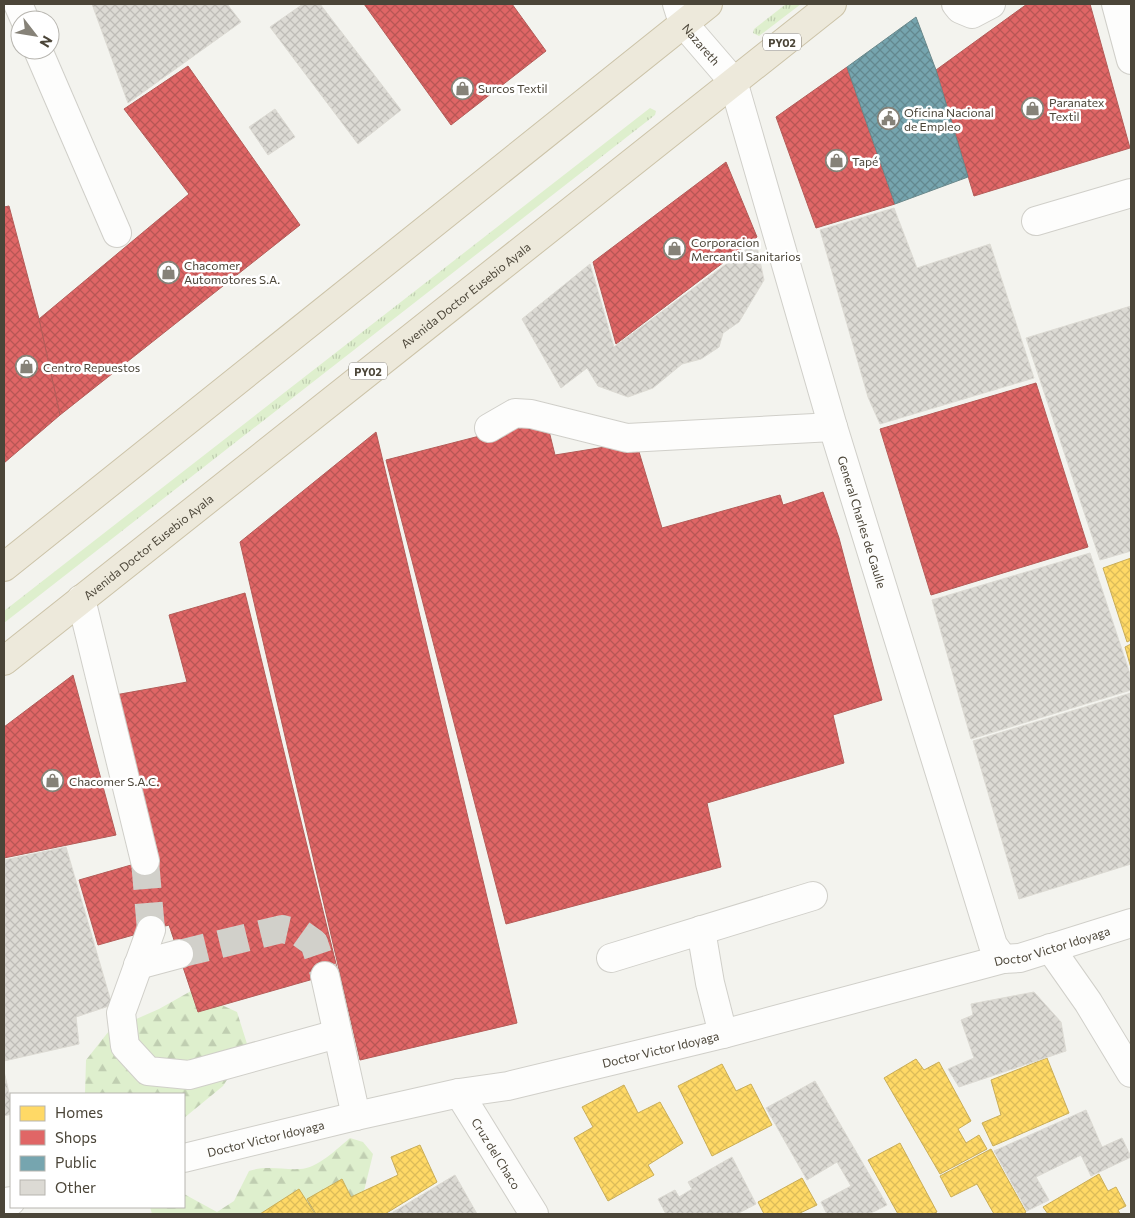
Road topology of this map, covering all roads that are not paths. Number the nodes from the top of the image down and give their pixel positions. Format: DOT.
graph roads {
  1 [pos="708,4"];
  2 [pos="832,4"];
  3 [pos="956,4"];
  4 [pos="991,4"];
  5 [pos="1116,4"];
  6 [pos="680,14"];
  7 [pos="42,60"];
  8 [pos="1131,60"];
  9 [pos="733,81"];
  10 [pos="1131,193"];
  11 [pos="1036,221"];
  12 [pos="117,232"];
  13 [pos="832,427"];
  14 [pos="489,428"];
  15 [pos="4,567"];
  16 [pos="82,599"];
  17 [pos="4,662"];
  18 [pos="145,861"];
  19 [pos="814,896"];
  20 [pos="1131,923"];
  21 [pos="151,930"];
  22 [pos="702,930"];
  23 [pos="1050,948"];
  24 [pos="179,954"];
  25 [pos="610,958"];
  26 [pos="1004,959"];
  27 [pos="138,965"];
  28 [pos="325,976"];
  29 [pos="337,1034"];
  30 [pos="723,1034"];
  31 [pos="1131,1073"];
  32 [pos="459,1093"];
  33 [pos="356,1116"];
  34 [pos="185,1158"];
  35 [pos="534,1214"];
  1 -- 6 [label="highway"];
  2 -- 9 [label="highway, Avenida Doctor Eusebio Ayala / PY02"];
  3 -- 4 [label="street"];
  5 -- 8 [label="street"];
  6 -- 9 [label="street, Nazareth"];
  6 -- 15 [label="highway"];
  7 -- 12 [label="street"];
  9 -- 13 [label="street, General Charles de Gaulle"];
  9 -- 16 [label="highway, Avenida Doctor Eusebio Ayala / PY02"];
  10 -- 11 [label="street"];
  13 -- 14 [label="street"];
  13 -- 26 [label="street, General Charles de Gaulle"];
  16 -- 17 [label="highway, Avenida Doctor Eusebio Ayala / PY02"];
  16 -- 18 [label="street"];
  19 -- 22 [label="street"];
  20 -- 23 [label="street, Doctor Victor Idoyaga"];
  21 -- 27 [label="street"];
  22 -- 25 [label="street"];
  22 -- 30 [label="street"];
  23 -- 26 [label="street, Doctor Victor Idoyaga"];
  23 -- 31 [label="street"];
  24 -- 27 [label="street"];
  26 -- 30 [label="street, Doctor Victor Idoyaga"];
  27 -- 29 [label="street"];
  28 -- 29 [label="street"];
  29 -- 33 [label="street"];
  30 -- 32 [label="street, Doctor Victor Idoyaga"];
  32 -- 33 [label="street, Doctor Victor Idoyaga"];
  32 -- 35 [label="street, Cruz del Chaco"];
  33 -- 34 [label="street, Doctor Victor Idoyaga"];
}
